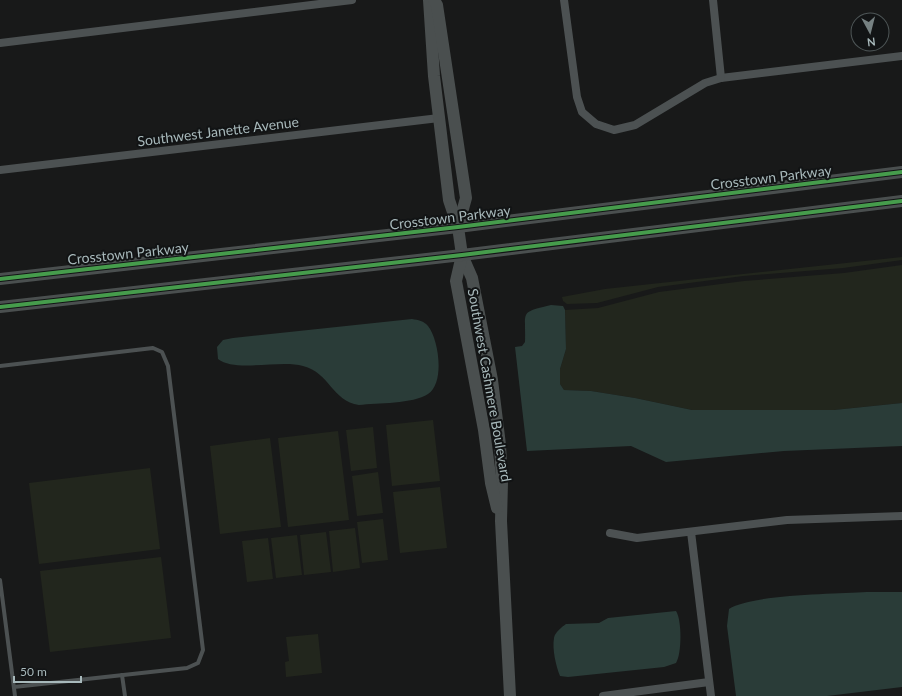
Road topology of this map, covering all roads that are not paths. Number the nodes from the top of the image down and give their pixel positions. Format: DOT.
graph roads {
  1 [pos="352,0"];
  2 [pos="429,0"];
  3 [pos="434,0"];
  4 [pos="564,0"];
  5 [pos="713,0"];
  6 [pos="0,43"];
  7 [pos="902,56"];
  8 [pos="721,78"];
  9 [pos="440,118"];
  10 [pos="0,170"];
  11 [pos="902,172"];
  12 [pos="902,201"];
  13 [pos="458,227"];
  14 [pos="462,255"];
  15 [pos="0,279"];
  16 [pos="0,307"];
  17 [pos="0,366"];
  18 [pos="902,516"];
  19 [pos="501,521"];
  20 [pos="691,532"];
  21 [pos="610,533"];
  22 [pos="0,580"];
  23 [pos="122,675"];
  24 [pos="709,682"];
  25 [pos="14,687"];
  26 [pos="15,696"];
  27 [pos="125,696"];
  28 [pos="510,696"];
  29 [pos="603,696"];
  30 [pos="708,696"];
  1 -- 6 [label="street"];
  2 -- 9 [label="main road, Southwest Cashmere Boulevard"];
  3 -- 13 [label="main road, Southwest Cashmere Boulevard"];
  4 -- 8 [label="street"];
  5 -- 8 [label="street"];
  7 -- 8 [label="street"];
  9 -- 10 [label="street, Southwest Janette Avenue"];
  9 -- 13 [label="main road, Southwest Cashmere Boulevard"];
  11 -- 13 [label="main road, Crosstown Parkway"];
  12 -- 14 [label="main road"];
  13 -- 14 [label="main road, Southwest Cashmere Boulevard"];
  13 -- 15 [label="main road, Crosstown Parkway"];
  14 -- 16 [label="main road"];
  14 -- 19 [label="main road, Southwest Cashmere Boulevard"];
  14 -- 19 [label="main road, Southwest Cashmere Boulevard"];
  17 -- 23 [label="lane"];
  18 -- 20 [label="street"];
  19 -- 28 [label="main road, Southwest Cashmere Boulevard"];
  20 -- 21 [label="street"];
  20 -- 24 [label="street"];
  22 -- 25 [label="lane"];
  23 -- 25 [label="lane"];
  23 -- 27 [label="lane"];
  24 -- 29 [label="street"];
  24 -- 30 [label="street"];
  25 -- 26 [label="lane"];
}
